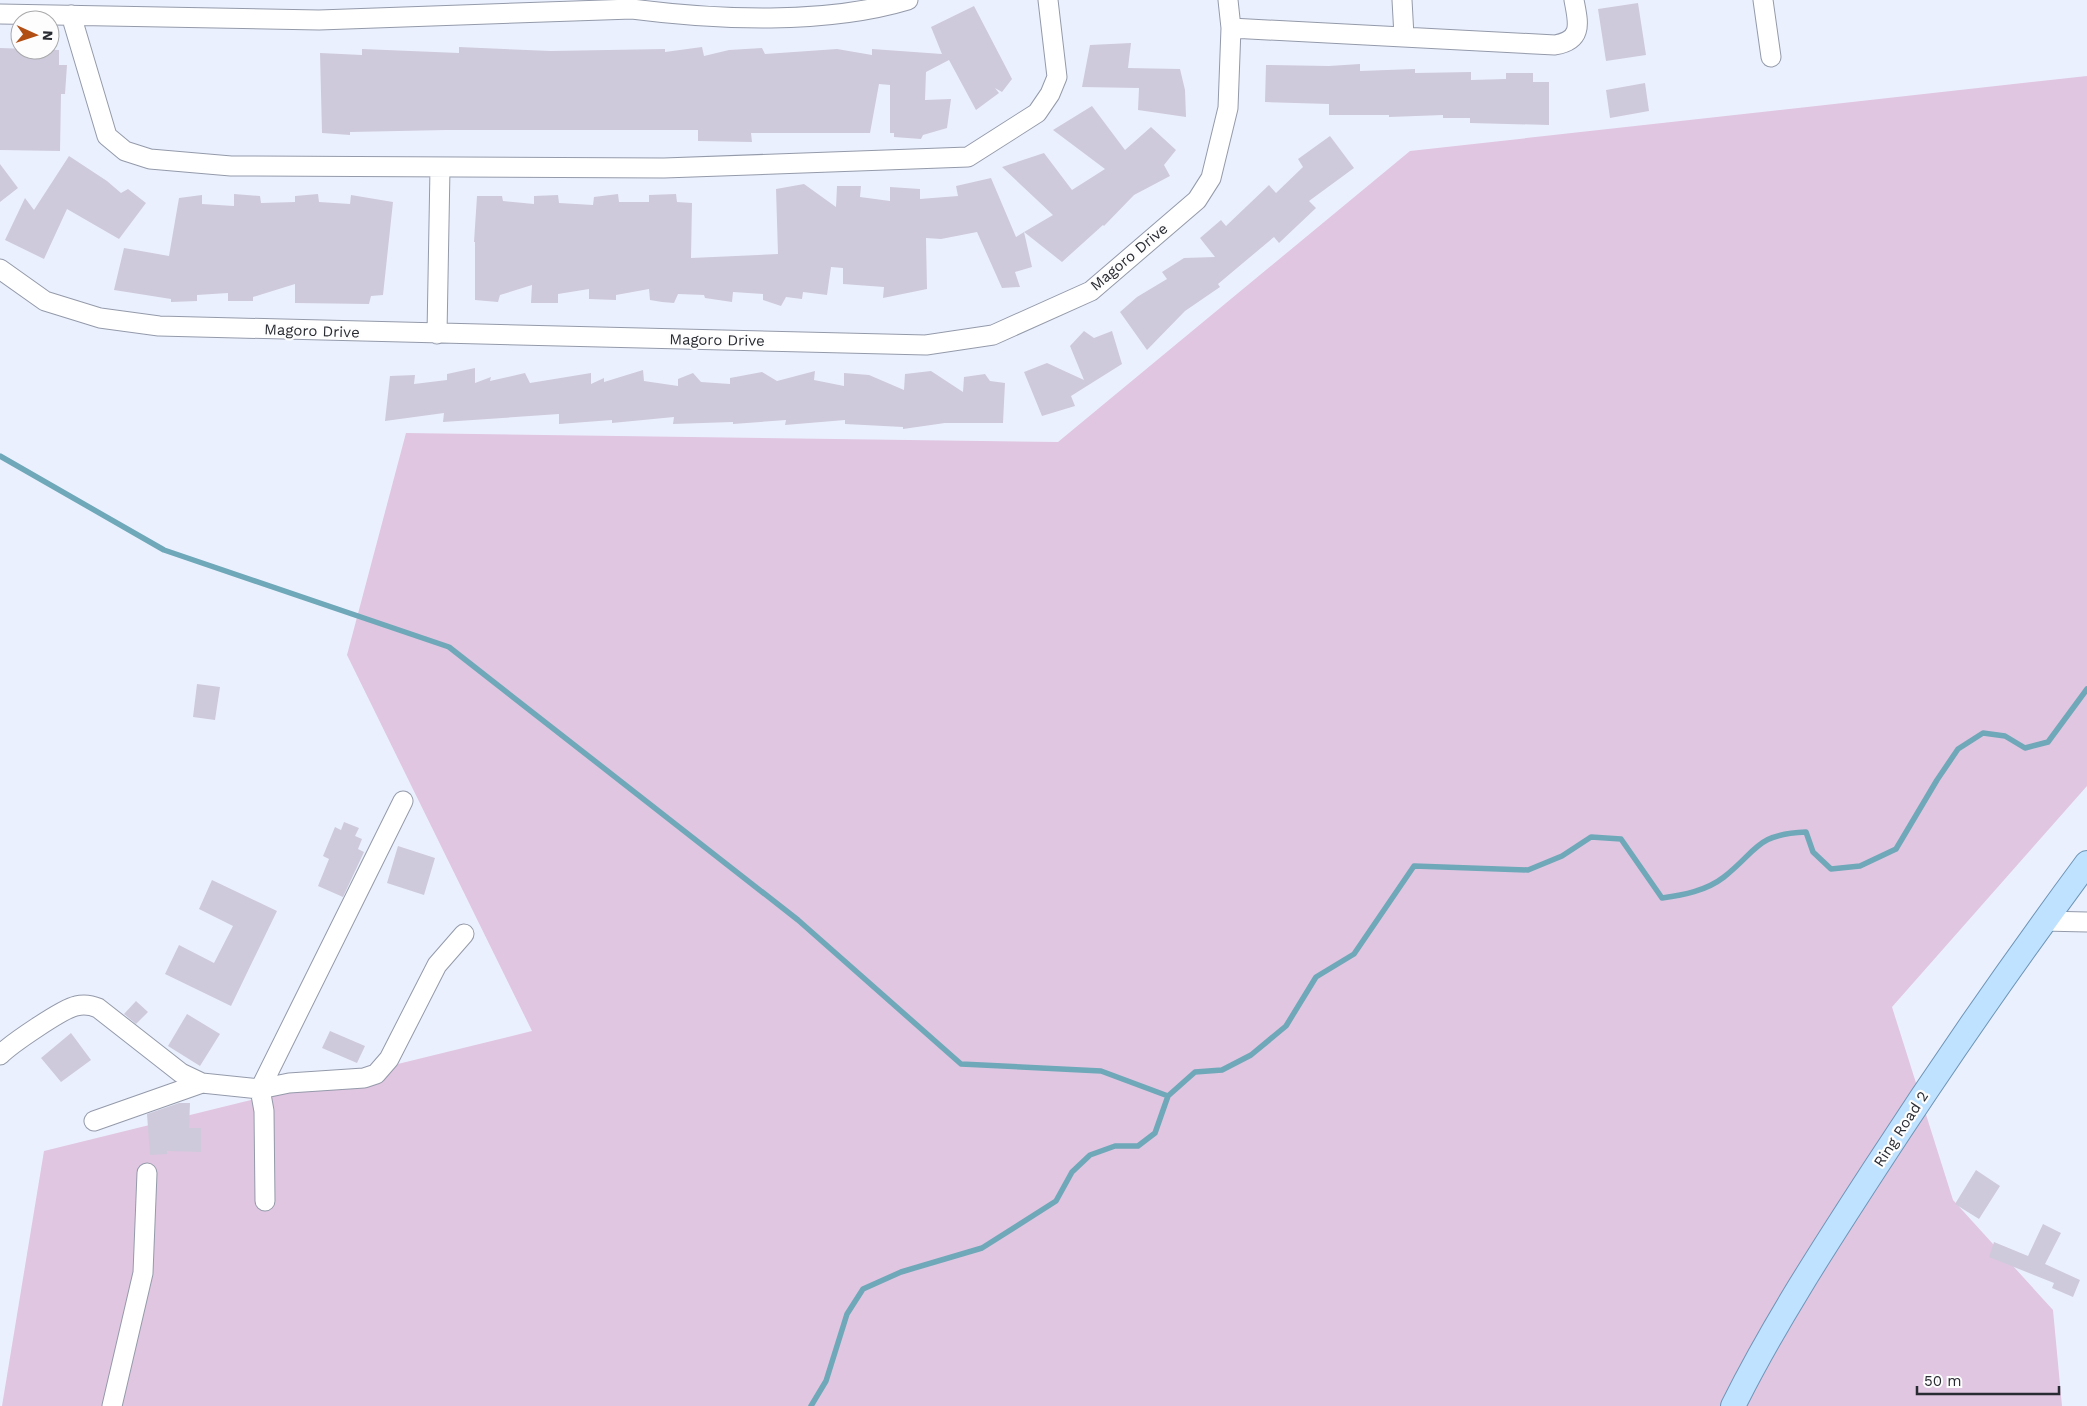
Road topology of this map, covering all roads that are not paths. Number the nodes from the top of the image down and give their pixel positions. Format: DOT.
graph roads {
  1 [pos="652,0"];
  2 [pos="908,0"];
  3 [pos="1048,0"];
  4 [pos="1228,0"];
  5 [pos="1402,0"];
  6 [pos="1574,0"];
  7 [pos="1763,0"];
  8 [pos="632,9"];
  9 [pos="0,14"];
  10 [pos="71,16"];
  11 [pos="1232,28"];
  12 [pos="1404,36"];
  13 [pos="1771,57"];
  14 [pos="440,168"];
  15 [pos="0,269"];
  16 [pos="437,334"];
  17 [pos="403,802"];
  18 [pos="2087,862"];
  19 [pos="2044,921"];
  20 [pos="2087,922"];
  21 [pos="464,934"];
  22 [pos="0,1054"];
  23 [pos="202,1083"];
  24 [pos="260,1090"];
  25 [pos="94,1121"];
  26 [pos="147,1173"];
  27 [pos="265,1201"];
  28 [pos="112,1406"];
  29 [pos="1733,1406"];
  1 -- 8 [label="street"];
  2 -- 8 [label="street"];
  3 -- 14 [label="street"];
  4 -- 11 [label="street, Magoro Drive"];
  5 -- 12 [label="street"];
  6 -- 12 [label="street"];
  7 -- 13 [label="street"];
  8 -- 10 [label="street"];
  9 -- 10 [label="street"];
  10 -- 14 [label="street"];
  11 -- 12 [label="street"];
  11 -- 16 [label="street, Magoro Drive"];
  14 -- 16 [label="street"];
  15 -- 16 [label="street, Magoro Drive"];
  17 -- 24 [label="street"];
  18 -- 19 [label="main road, Ring Road 2"];
  19 -- 20 [label="street"];
  19 -- 29 [label="main road, Ring Road 2"];
  21 -- 24 [label="street"];
  22 -- 23 [label="street"];
  23 -- 24 [label="street"];
  23 -- 25 [label="street"];
  24 -- 27 [label="street"];
  26 -- 28 [label="street"];
}
